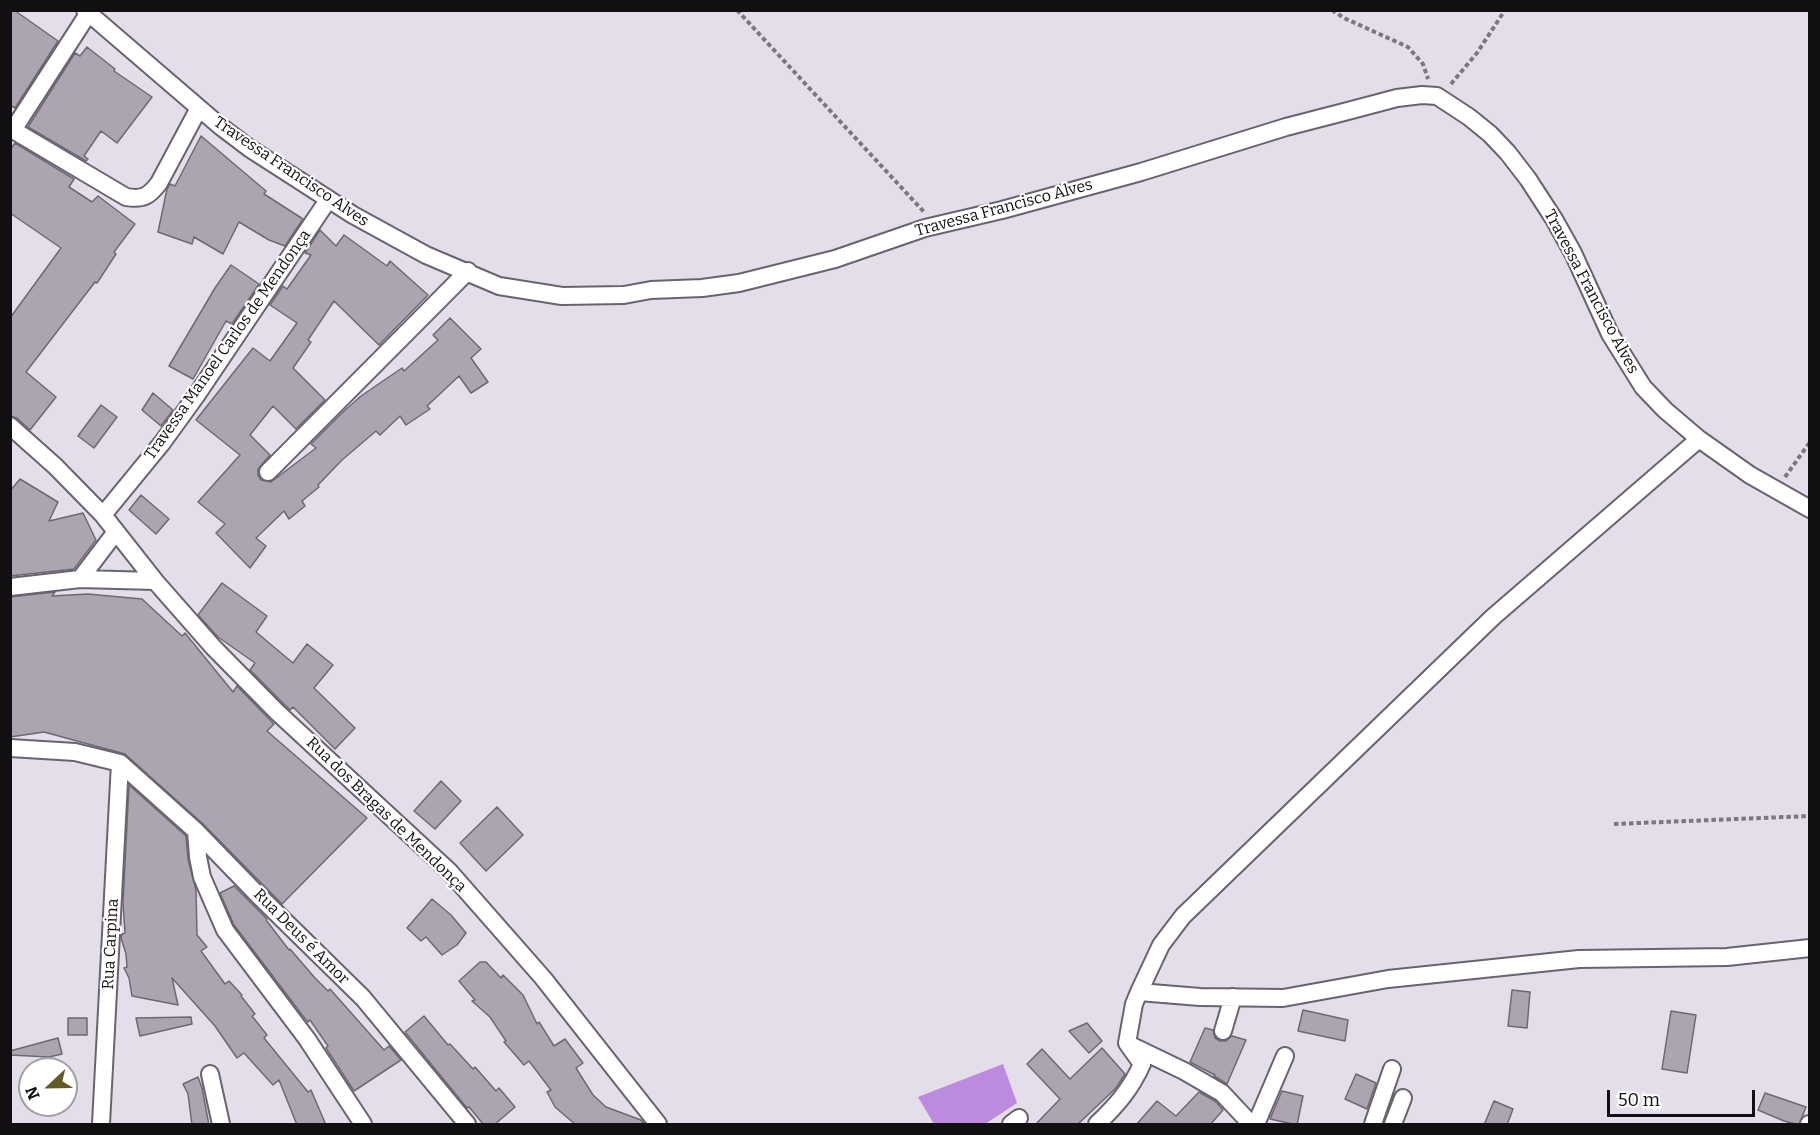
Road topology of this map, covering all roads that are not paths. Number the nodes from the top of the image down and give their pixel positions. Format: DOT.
graph roads {
  1 [pos="87,12"];
  2 [pos="199,108"];
  3 [pos="12,129"];
  4 [pos="328,200"];
  5 [pos="468,271"];
  6 [pos="10,426"];
  7 [pos="1699,439"];
  8 [pos="268,472"];
  9 [pos="1809,509"];
  10 [pos="103,515"];
  11 [pos="115,532"];
  12 [pos="80,579"];
  13 [pos="155,581"];
  14 [pos="10,587"];
  15 [pos="10,748"];
  16 [pos="120,763"];
  17 [pos="196,831"];
  18 [pos="1809,948"];
  19 [pos="1139,992"];
  20 [pos="1233,997"];
  21 [pos="1223,1032"];
  22 [pos="1127,1043"];
  23 [pos="1285,1056"];
  24 [pos="1392,1069"];
  25 [pos="210,1074"];
  26 [pos="1403,1098"];
  27 [pos="102,1125"];
  28 [pos="221,1125"];
  29 [pos="363,1125"];
  30 [pos="467,1125"];
  31 [pos="658,1125"];
  32 [pos="1097,1125"];
  33 [pos="1251,1125"];
  34 [pos="1256,1125"];
  35 [pos="1372,1125"];
  36 [pos="1393,1125"];
  1 -- 2 [label="street, Travessa Francisco Alves"];
  1 -- 3 [label="street"];
  2 -- 3 [label="street"];
  2 -- 4 [label="street, Travessa Francisco Alves"];
  4 -- 5 [label="street, Travessa Francisco Alves"];
  4 -- 10 [label="street, Travessa Manoel Carlos de Mendonça"];
  5 -- 7 [label="street, Travessa Francisco Alves"];
  5 -- 8 [label="street"];
  6 -- 10 [label="street, Rua dos Bragas de Mendonça"];
  7 -- 9 [label="street, Travessa Francisco Alves"];
  7 -- 19 [label="street"];
  10 -- 11 [label="street, Rua dos Bragas de Mendonça"];
  11 -- 12 [label="street"];
  11 -- 13 [label="street, Rua dos Bragas de Mendonça"];
  12 -- 13 [label="street"];
  12 -- 14 [label="street"];
  13 -- 31 [label="street, Rua dos Bragas de Mendonça"];
  15 -- 16 [label="street"];
  16 -- 17 [label="street, Rua Deus é Amor"];
  16 -- 27 [label="street, Rua Carpina"];
  17 -- 29 [label="street"];
  17 -- 30 [label="street, Rua Deus é Amor"];
  18 -- 20 [label="street"];
  19 -- 20 [label="street"];
  19 -- 22 [label="street"];
  20 -- 21 [label="street"];
  22 -- 32 [label="street"];
  22 -- 33 [label="street"];
  23 -- 34 [label="street"];
  24 -- 35 [label="street"];
  25 -- 28 [label="street"];
  26 -- 36 [label="street"];
}
